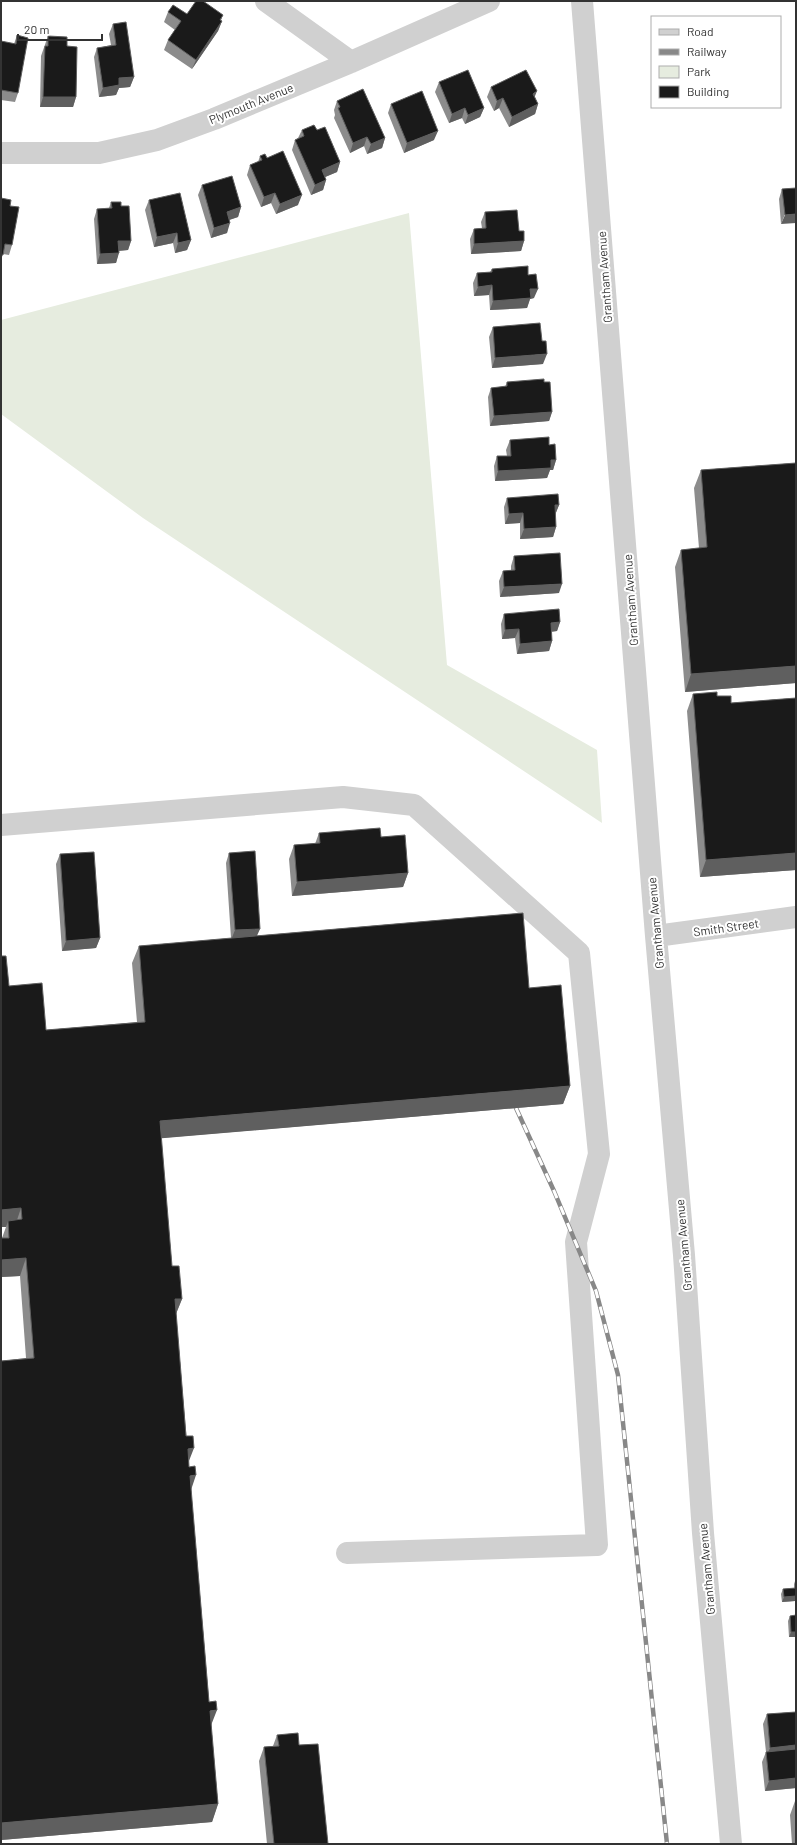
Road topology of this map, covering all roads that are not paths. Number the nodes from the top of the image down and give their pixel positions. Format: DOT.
graph roads {
  1 [pos="266,1"];
  2 [pos="489,1"];
  3 [pos="582,1"];
  4 [pos="351,62"];
  5 [pos="1,152"];
  6 [pos="1,825"];
  7 [pos="796,917"];
  8 [pos="656,936"];
  9 [pos="347,1553"];
  10 [pos="731,1844"];
  1 -- 4 [label="street"];
  2 -- 4 [label="street, Plymouth Avenue"];
  3 -- 8 [label="street, Grantham Avenue"];
  4 -- 5 [label="street, Plymouth Avenue"];
  6 -- 9 [label="street"];
  7 -- 8 [label="street, Smith Street"];
  8 -- 10 [label="street, Grantham Avenue"];
}
